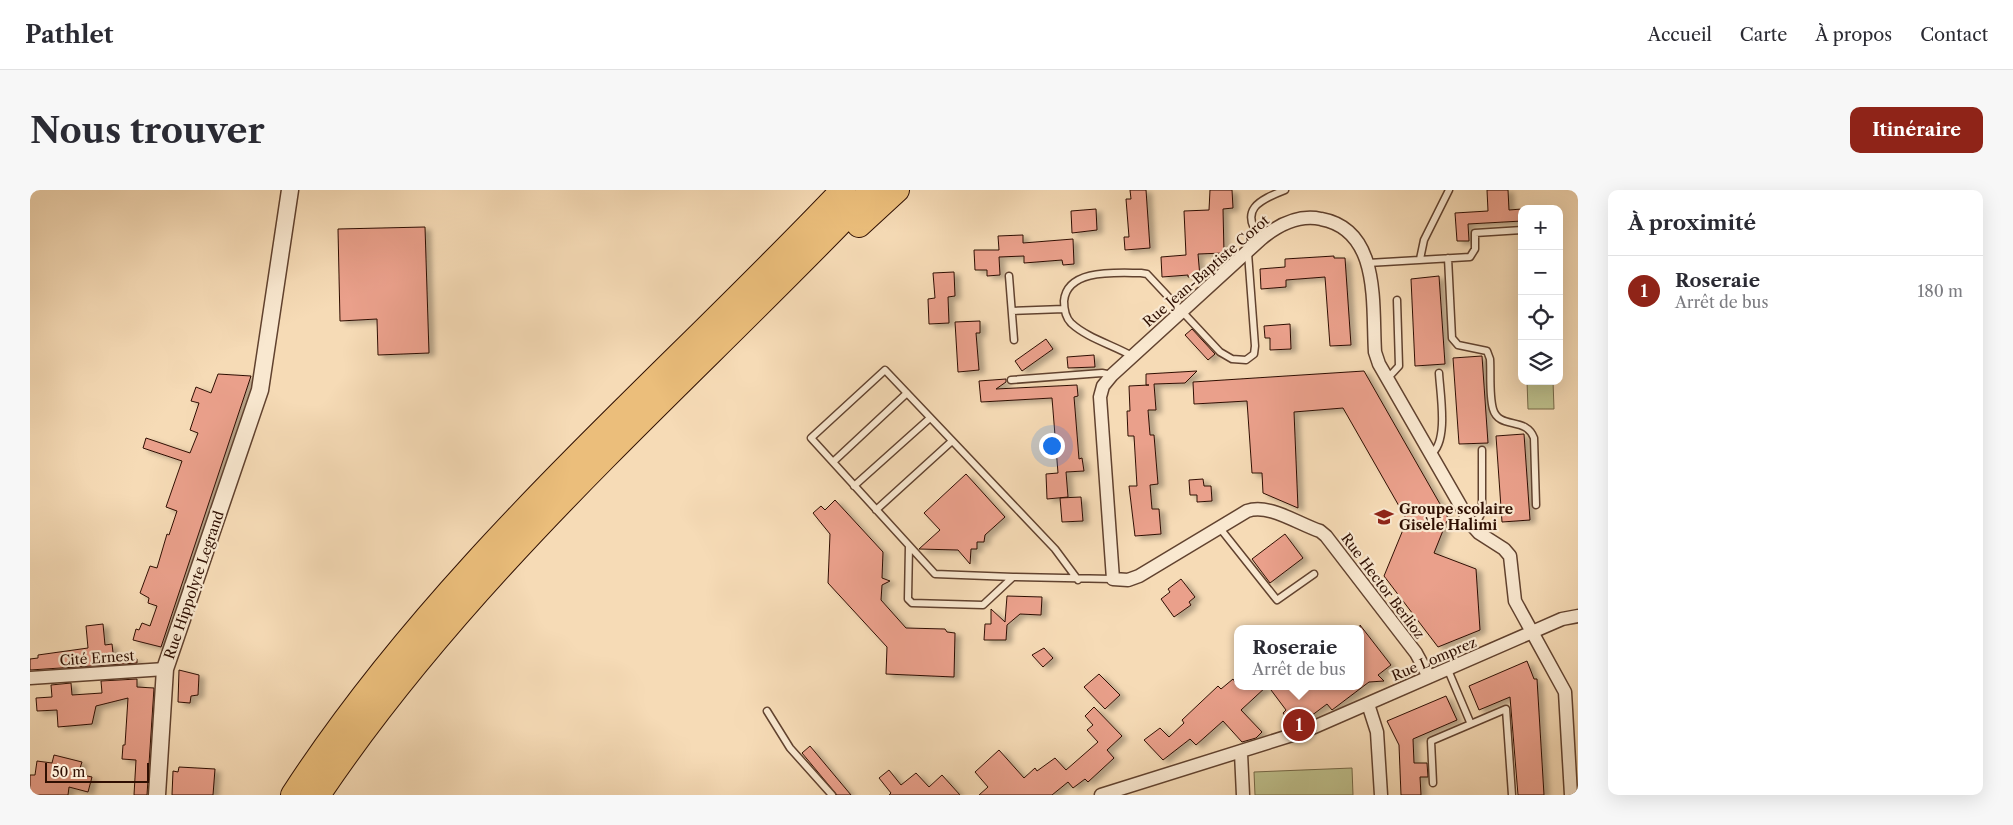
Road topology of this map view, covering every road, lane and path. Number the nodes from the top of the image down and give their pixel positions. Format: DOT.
graph roads {
  1 [pos="290,190"];
  2 [pos="823,190"];
  3 [pos="843,190"];
  4 [pos="872,190"];
  5 [pos="897,190"];
  6 [pos="1285,190"];
  7 [pos="1449,190"];
  8 [pos="1518,230"];
  9 [pos="1261,239"];
  10 [pos="1248,251"];
  11 [pos="1448,258"];
  12 [pos="1420,259"];
  13 [pos="1368,263"];
  14 [pos="768,267"];
  15 [pos="1009,276"];
  16 [pos="1397,300"];
  17 [pos="1064,309"];
  18 [pos="1012,311"];
  19 [pos="1181,312"];
  20 [pos="735,328"];
  21 [pos="1014,340"];
  22 [pos="1132,356"];
  23 [pos="1439,373"];
  24 [pos="1112,376"];
  25 [pos="1387,379"];
  26 [pos="1011,380"];
  27 [pos="907,393"];
  28 [pos="930,418"];
  29 [pos="952,440"];
  30 [pos="1482,450"];
  31 [pos="1431,454"];
  32 [pos="833,462"];
  33 [pos="854,486"];
  34 [pos="1536,505"];
  35 [pos="876,510"];
  36 [pos="1471,524"];
  37 [pos="1219,527"];
  38 [pos="909,546"];
  39 [pos="1314,574"];
  40 [pos="1013,577"];
  41 [pos="1113,579"];
  42 [pos="1078,580"];
  43 [pos="1578,616"];
  44 [pos="1533,632"];
  45 [pos="166,669"];
  46 [pos="1448,670"];
  47 [pos="30,678"];
  48 [pos="1430,678"];
  49 [pos="1368,704"];
  50 [pos="767,711"];
  51 [pos="1470,722"];
  52 [pos="1241,753"];
  53 [pos="1433,783"];
  54 [pos="157,795"];
  55 [pos="293,795"];
  56 [pos="318,795"];
  57 [pos="832,795"];
  58 [pos="1102,795"];
  59 [pos="1243,795"];
  60 [pos="1381,795"];
  61 [pos="1512,795"];
  62 [pos="1571,795"];
  1 -- 45 [label="street, Rue Hippolyte Legrand"];
  2 -- 14 [label="highway"];
  3 -- 14 [label="highway"];
  4 -- 20 [label="highway"];
  5 -- 20 [label="highway"];
  6 -- 9 [label="lane"];
  7 -- 12 [label="lane"];
  8 -- 11 [label="lane"];
  9 -- 10 [label="street, Rue Jean-Baptiste Corot"];
  9 -- 13 [label="street, Rue Jean-Baptiste Corot"];
  10 -- 19 [label="street, Rue Jean-Baptiste Corot"];
  10 -- 19 [label="lane"];
  11 -- 12 [label="lane"];
  11 -- 34 [label="lane"];
  12 -- 13 [label="lane"];
  13 -- 25 [label="street, Rue Jean-Baptiste Corot"];
  14 -- 55 [label="highway"];
  15 -- 18 [label="lane"];
  16 -- 25 [label="lane"];
  17 -- 18 [label="lane"];
  17 -- 19 [label="lane"];
  17 -- 22 [label="lane"];
  18 -- 21 [label="lane"];
  19 -- 22 [label="street, Rue Jean-Baptiste Corot"];
  20 -- 56 [label="highway"];
  22 -- 24 [label="street, Rue Jean-Baptiste Corot"];
  23 -- 31 [label="lane"];
  24 -- 26 [label="lane"];
  24 -- 41 [label="street, Rue Jean-Baptiste Corot"];
  25 -- 31 [label="street, Rue Jean-Baptiste Corot"];
  27 -- 28 [label="lane"];
  27 -- 32 [label="lane"];
  27 -- 32 [label="lane"];
  28 -- 29 [label="lane"];
  28 -- 33 [label="lane"];
  29 -- 35 [label="lane"];
  29 -- 42 [label="lane"];
  30 -- 36 [label="lane"];
  31 -- 36 [label="street, Rue Jean-Baptiste Corot"];
  32 -- 33 [label="lane"];
  33 -- 35 [label="lane"];
  35 -- 38 [label="lane"];
  36 -- 44 [label="street, Rue Jean-Baptiste Corot"];
  37 -- 39 [label="lane"];
  37 -- 41 [label="street, Rue Hector Berlioz"];
  37 -- 48 [label="street, Rue Hector Berlioz"];
  38 -- 40 [label="lane"];
  38 -- 40 [label="lane"];
  40 -- 42 [label="lane"];
  41 -- 42 [label="lane"];
  43 -- 44 [label="street, Rue Lomprez"];
  44 -- 46 [label="street, Rue Lomprez"];
  44 -- 62 [label="street, Rue Jean-Baptiste Corot"];
  45 -- 47 [label="street, Cité Ernest"];
  45 -- 54 [label="street, Rue Hippolyte Legrand"];
  46 -- 48 [label="street, Rue Lomprez"];
  46 -- 51 [label="lane"];
  48 -- 49 [label="street, Rue Lomprez"];
  49 -- 52 [label="street, Rue Lomprez"];
  49 -- 60 [label="street"];
  50 -- 57 [label="lane"];
  51 -- 53 [label="lane"];
  51 -- 61 [label="lane"];
  52 -- 58 [label="street, Rue Lomprez"];
  52 -- 59 [label="street"];
}
